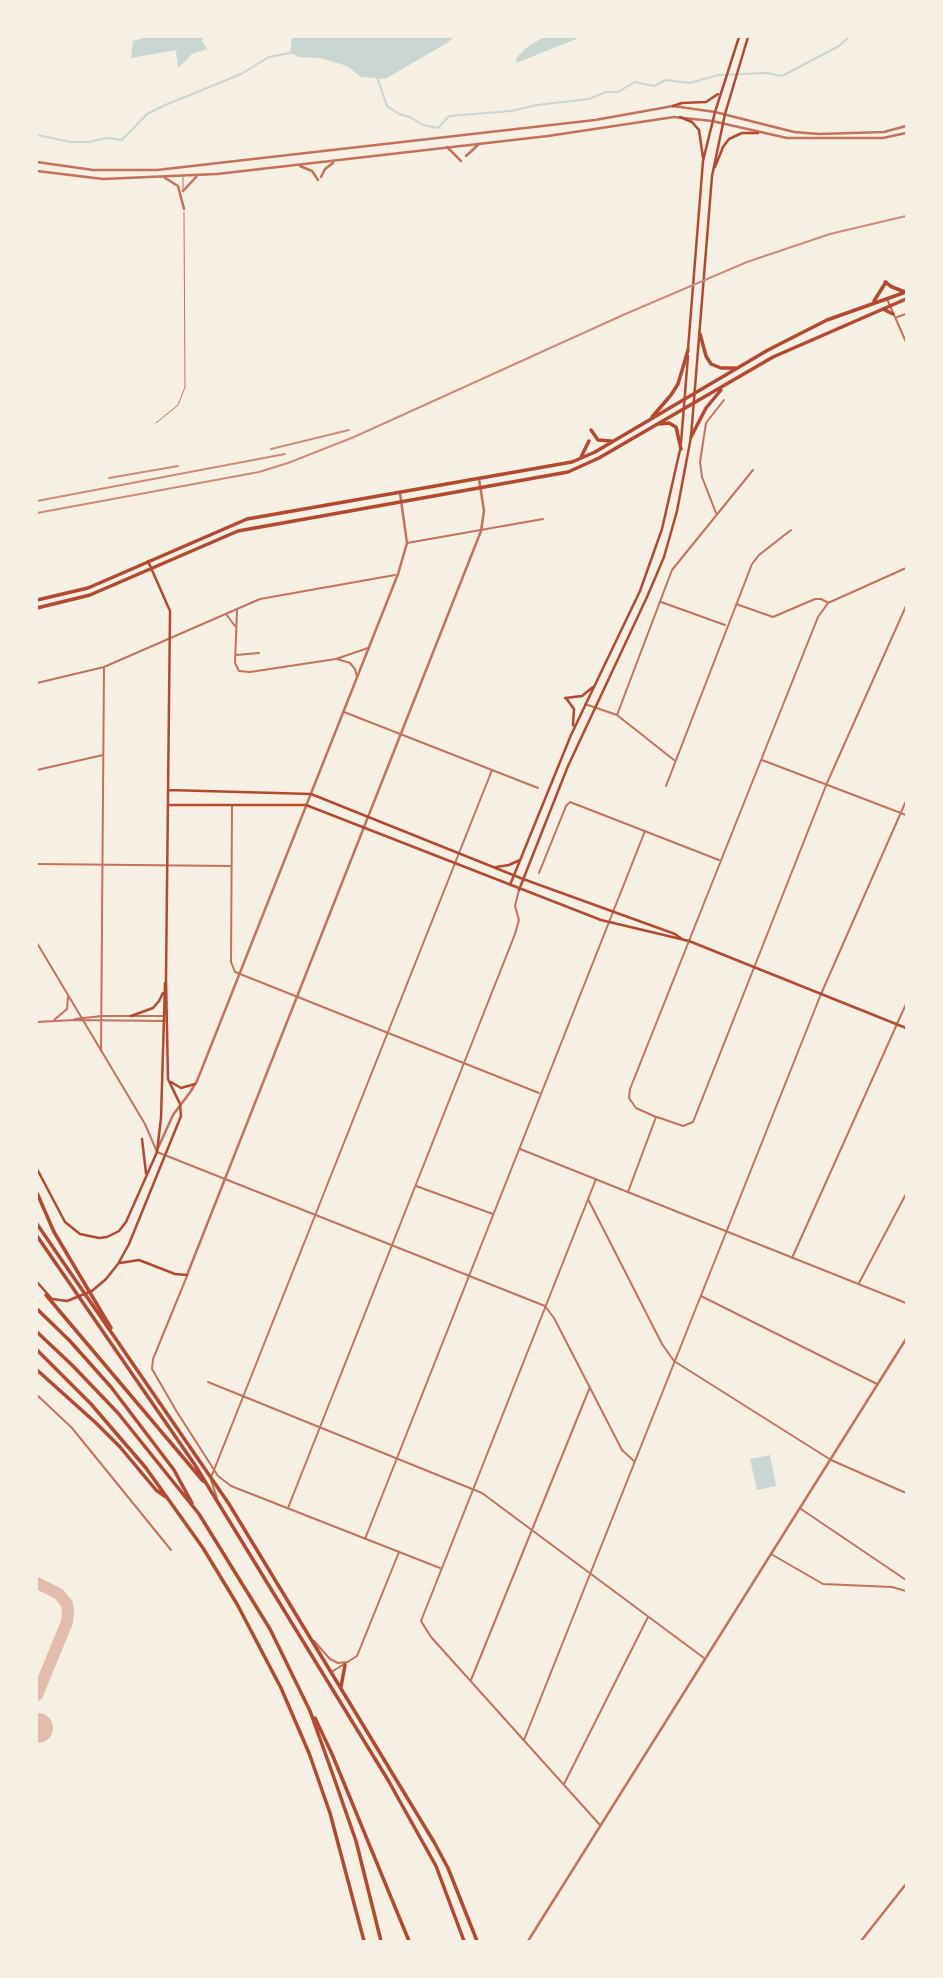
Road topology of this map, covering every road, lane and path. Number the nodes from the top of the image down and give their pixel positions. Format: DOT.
graph roads {
  1 [pos="739,37"];
  2 [pos="748,37"];
  3 [pos="721,91"];
  4 [pos="673,107"];
  5 [pos="715,112"];
  6 [pos="725,114"];
  7 [pos="680,117"];
  8 [pos="712,121"];
  9 [pos="723,123"];
  10 [pos="906,127"];
  11 [pos="758,133"];
  12 [pos="906,133"];
  13 [pos="481,143"];
  14 [pos="447,147"];
  15 [pos="466,156"];
  16 [pos="336,161"];
  17 [pos="703,161"];
  18 [pos="461,162"];
  19 [pos="37,163"];
  20 [pos="296,165"];
  21 [pos="182,167"];
  22 [pos="37,171"];
  23 [pos="183,176"];
  24 [pos="197,176"];
  25 [pos="712,177"];
  26 [pos="163,178"];
  27 [pos="183,191"];
  28 [pos="184,209"];
  29 [pos="906,292"];
  30 [pos="887,298"];
  31 [pos="906,299"];
  32 [pos="873,303"];
  33 [pos="889,305"];
  34 [pos="881,308"];
  35 [pos="906,314"];
  36 [pos="894,316"];
  37 [pos="700,334"];
  38 [pos="906,342"];
  39 [pos="688,350"];
  40 [pos="739,367"];
  41 [pos="725,386"];
  42 [pos="695,392"];
  43 [pos="685,399"];
  44 [pos="724,401"];
  45 [pos="695,402"];
  46 [pos="684,409"];
  47 [pos="648,421"];
  48 [pos="156,424"];
  49 [pos="658,424"];
  50 [pos="591,430"];
  51 [pos="691,436"];
  52 [pos="589,441"];
  53 [pos="612,441"];
  54 [pos="681,449"];
  55 [pos="580,458"];
  56 [pos="753,470"];
  57 [pos="479,479"];
  58 [pos="481,488"];
  59 [pos="400,493"];
  60 [pos="402,502"];
  61 [pos="717,514"];
  62 [pos="543,520"];
  63 [pos="791,530"];
  64 [pos="481,531"];
  65 [pos="407,544"];
  66 [pos="148,561"];
  67 [pos="151,568"];
  68 [pos="906,568"];
  69 [pos="398,574"];
  70 [pos="37,600"];
  71 [pos="660,601"];
  72 [pos="828,603"];
  73 [pos="736,604"];
  74 [pos="906,606"];
  75 [pos="37,608"];
  76 [pos="237,609"];
  77 [pos="226,614"];
  78 [pos="726,626"];
  79 [pos="236,627"];
  80 [pos="170,640"];
  81 [pos="369,648"];
  82 [pos="259,653"];
  83 [pos="235,655"];
  84 [pos="336,659"];
  85 [pos="104,667"];
  86 [pos="357,678"];
  87 [pos="37,683"];
  88 [pos="595,685"];
  89 [pos="585,704"];
  90 [pos="595,707"];
  91 [pos="343,712"];
  92 [pos="617,715"];
  93 [pos="401,734"];
  94 [pos="570,735"];
  95 [pos="104,755"];
  96 [pos="761,759"];
  97 [pos="675,761"];
  98 [pos="37,770"];
  99 [pos="492,770"];
  100 [pos="827,783"];
  101 [pos="666,786"];
  102 [pos="538,788"];
  103 [pos="168,790"];
  104 [pos="311,794"];
  105 [pos="906,801"];
  106 [pos="167,805"];
  107 [pos="306,805"];
  108 [pos="232,806"];
  109 [pos="901,813"];
  110 [pos="368,815"];
  111 [pos="906,815"];
  112 [pos="364,826"];
  113 [pos="645,831"];
  114 [pos="458,852"];
  115 [pos="521,859"];
  116 [pos="720,861"];
  117 [pos="453,862"];
  118 [pos="37,864"];
  119 [pos="103,866"];
  120 [pos="232,866"];
  121 [pos="167,867"];
  122 [pos="493,867"];
  123 [pos="539,873"];
  124 [pos="514,876"];
  125 [pos="523,879"];
  126 [pos="510,886"];
  127 [pos="519,890"];
  128 [pos="613,913"];
  129 [pos="609,923"];
  130 [pos="683,940"];
  131 [pos="688,942"];
  132 [pos="37,943"];
  133 [pos="753,968"];
  134 [pos="239,974"];
  135 [pos="166,979"];
  136 [pos="164,988"];
  137 [pos="68,994"];
  138 [pos="821,994"];
  139 [pos="297,997"];
  140 [pos="906,1004"];
  141 [pos="102,1016"];
  142 [pos="131,1016"];
  143 [pos="81,1017"];
  144 [pos="166,1018"];
  145 [pos="74,1020"];
  146 [pos="53,1021"];
  147 [pos="83,1021"];
  148 [pos="102,1021"];
  149 [pos="37,1022"];
  150 [pos="897,1025"];
  151 [pos="906,1028"];
  152 [pos="387,1033"];
  153 [pos="101,1052"];
  154 [pos="465,1062"];
  155 [pos="168,1079"];
  156 [pos="195,1084"];
  157 [pos="540,1094"];
  158 [pos="180,1104"];
  159 [pos="656,1117"];
  160 [pos="142,1139"];
  161 [pos="519,1148"];
  162 [pos="156,1152"];
  163 [pos="165,1155"];
  164 [pos="37,1169"];
  165 [pos="146,1177"];
  166 [pos="225,1179"];
  167 [pos="596,1179"];
  168 [pos="415,1185"];
  169 [pos="628,1192"];
  170 [pos="37,1193"];
  171 [pos="906,1194"];
  172 [pos="588,1198"];
  173 [pos="493,1214"];
  174 [pos="314,1215"];
  175 [pos="37,1224"];
  176 [pos="726,1231"];
  177 [pos="37,1236"];
  178 [pos="392,1244"];
  179 [pos="792,1258"];
  180 [pos="118,1264"];
  181 [pos="187,1275"];
  182 [pos="469,1275"];
  183 [pos="37,1282"];
  184 [pos="859,1284"];
  185 [pos="46,1295"];
  186 [pos="700,1296"];
  187 [pos="906,1303"];
  188 [pos="545,1306"];
  189 [pos="37,1309"];
  190 [pos="100,1314"];
  191 [pos="37,1332"];
  192 [pos="906,1339"];
  193 [pos="37,1350"];
  194 [pos="674,1361"];
  195 [pos="37,1370"];
  196 [pos="208,1382"];
  197 [pos="877,1384"];
  198 [pos="590,1387"];
  199 [pos="37,1395"];
  200 [pos="243,1396"];
  201 [pos="320,1427"];
  202 [pos="396,1458"];
  203 [pos="831,1460"];
  204 [pos="635,1462"];
  205 [pos="214,1469"];
  206 [pos="212,1475"];
  207 [pos="208,1485"];
  208 [pos="472,1488"];
  209 [pos="906,1493"];
  210 [pos="168,1498"];
  211 [pos="218,1502"];
  212 [pos="288,1508"];
  213 [pos="800,1508"];
  214 [pos="198,1514"];
  215 [pos="531,1529"];
  216 [pos="365,1539"];
  217 [pos="171,1550"];
  218 [pos="399,1552"];
  219 [pos="770,1554"];
  220 [pos="440,1569"];
  221 [pos="591,1573"];
  222 [pos="906,1580"];
  223 [pos="906,1591"];
  224 [pos="649,1617"];
  225 [pos="312,1639"];
  226 [pos="704,1659"];
  227 [pos="347,1664"];
  228 [pos="331,1672"];
  229 [pos="322,1673"];
  230 [pos="470,1681"];
  231 [pos="341,1688"];
  232 [pos="310,1711"];
  233 [pos="524,1740"];
  234 [pos="563,1785"];
  235 [pos="600,1825"];
  236 [pos="906,1884"];
  237 [pos="365,1941"];
  238 [pos="381,1941"];
  239 [pos="408,1941"];
  240 [pos="464,1941"];
  241 [pos="477,1941"];
  242 [pos="528,1941"];
  243 [pos="861,1941"];
  1 -- 3 [label="main road"];
  2 -- 6 [label="main road"];
  3 -- 4 [label="main road"];
  3 -- 5 [label="main road"];
  4 -- 5 [label="street"];
  4 -- 21 [label="street"];
  5 -- 6 [label="street"];
  5 -- 8 [label="main road"];
  6 -- 9 [label="main road"];
  6 -- 10 [label="street"];
  7 -- 8 [label="street"];
  7 -- 13 [label="street"];
  7 -- 17 [label="main road"];
  8 -- 9 [label="street"];
  8 -- 17 [label="main road"];
  9 -- 11 [label="street"];
  9 -- 25 [label="main road"];
  11 -- 12 [label="street"];
  11 -- 25 [label="main road"];
  13 -- 14 [label="street"];
  13 -- 15 [label="street"];
  14 -- 16 [label="street"];
  14 -- 18 [label="street"];
  16 -- 20 [label="street"];
  16 -- 20 [label="street"];
  17 -- 39 [label="main road"];
  19 -- 21 [label="street"];
  20 -- 24 [label="street"];
  21 -- 23 [label="lane"];
  22 -- 26 [label="street"];
  23 -- 24 [label="street"];
  23 -- 26 [label="street"];
  23 -- 27 [label="lane"];
  24 -- 27 [label="street"];
  25 -- 37 [label="main road"];
  26 -- 28 [label="street"];
  27 -- 28 [label="lane"];
  28 -- 48 [label="lane"];
  29 -- 30 [label="main road"];
  29 -- 32 [label="main road"];
  30 -- 32 [label="main road"];
  30 -- 33 [label="street"];
  31 -- 33 [label="main road"];
  32 -- 40 [label="main road"];
  33 -- 34 [label="main road"];
  33 -- 36 [label="street"];
  34 -- 36 [label="main road"];
  34 -- 41 [label="main road"];
  35 -- 36 [label="street"];
  36 -- 38 [label="street"];
  37 -- 40 [label="main road"];
  37 -- 42 [label="main road"];
  39 -- 43 [label="main road"];
  39 -- 47 [label="main road"];
  40 -- 42 [label="main road"];
  41 -- 45 [label="main road"];
  41 -- 51 [label="main road"];
  42 -- 43 [label="main road"];
  42 -- 45 [label="main road"];
  43 -- 46 [label="main road"];
  43 -- 47 [label="main road"];
  44 -- 61 [label="street"];
  45 -- 46 [label="main road"];
  45 -- 51 [label="main road"];
  46 -- 49 [label="main road"];
  46 -- 54 [label="main road"];
  47 -- 53 [label="main road"];
  49 -- 54 [label="main road"];
  49 -- 58 [label="main road"];
  50 -- 53 [label="main road"];
  51 -- 90 [label="main road"];
  52 -- 55 [label="main road"];
  53 -- 55 [label="main road"];
  54 -- 88 [label="main road"];
  55 -- 57 [label="main road"];
  56 -- 61 [label="street"];
  57 -- 58 [label="street"];
  57 -- 59 [label="main road"];
  58 -- 60 [label="main road"];
  58 -- 64 [label="street"];
  59 -- 60 [label="street"];
  59 -- 66 [label="main road"];
  60 -- 65 [label="street"];
  60 -- 67 [label="main road"];
  61 -- 71 [label="street"];
  62 -- 64 [label="street"];
  63 -- 73 [label="street"];
  64 -- 65 [label="street"];
  64 -- 93 [label="street"];
  65 -- 69 [label="street"];
  66 -- 67 [label="main road"];
  66 -- 70 [label="main road"];
  67 -- 75 [label="main road"];
  67 -- 80 [label="main road"];
  68 -- 72 [label="street"];
  69 -- 76 [label="street"];
  69 -- 81 [label="street"];
  71 -- 78 [label="street"];
  71 -- 92 [label="street"];
  72 -- 73 [label="street"];
  72 -- 96 [label="street"];
  73 -- 78 [label="street"];
  74 -- 100 [label="street"];
  76 -- 77 [label="street"];
  76 -- 79 [label="street"];
  77 -- 79 [label="street"];
  77 -- 80 [label="street"];
  78 -- 97 [label="street"];
  79 -- 83 [label="street"];
  80 -- 85 [label="street"];
  80 -- 103 [label="main road"];
  81 -- 84 [label="street"];
  81 -- 86 [label="street"];
  82 -- 83 [label="street"];
  83 -- 84 [label="street"];
  84 -- 86 [label="street"];
  85 -- 87 [label="street"];
  85 -- 95 [label="street"];
  86 -- 91 [label="street"];
  88 -- 89 [label="main road"];
  88 -- 94 [label="main road"];
  89 -- 90 [label="street"];
  89 -- 94 [label="main road"];
  90 -- 92 [label="street"];
  90 -- 125 [label="main road"];
  91 -- 93 [label="street"];
  91 -- 104 [label="street"];
  92 -- 97 [label="street"];
  93 -- 99 [label="street"];
  93 -- 110 [label="street"];
  94 -- 115 [label="main road"];
  95 -- 98 [label="street"];
  95 -- 119 [label="street"];
  96 -- 100 [label="street"];
  96 -- 116 [label="street"];
  97 -- 101 [label="street"];
  99 -- 102 [label="street"];
  99 -- 114 [label="street"];
  100 -- 109 [label="street"];
  100 -- 133 [label="street"];
  103 -- 104 [label="main road"];
  103 -- 106 [label="main road"];
  104 -- 107 [label="street"];
  104 -- 110 [label="main road"];
  105 -- 109 [label="street"];
  106 -- 108 [label="main road"];
  106 -- 121 [label="main road"];
  107 -- 108 [label="main road"];
  107 -- 112 [label="main road"];
  107 -- 134 [label="street"];
  108 -- 120 [label="street"];
  109 -- 111 [label="street"];
  109 -- 138 [label="street"];
  110 -- 112 [label="street"];
  110 -- 114 [label="main road"];
  112 -- 117 [label="main road"];
  112 -- 139 [label="street"];
  113 -- 116 [label="street"];
  113 -- 123 [label="street"];
  113 -- 128 [label="street"];
  114 -- 117 [label="street"];
  114 -- 122 [label="main road"];
  115 -- 122 [label="main road"];
  115 -- 124 [label="main road"];
  116 -- 131 [label="street"];
  117 -- 126 [label="main road"];
  117 -- 152 [label="street"];
  118 -- 119 [label="street"];
  119 -- 121 [label="street"];
  119 -- 141 [label="street"];
  120 -- 121 [label="street"];
  120 -- 134 [label="street"];
  121 -- 135 [label="main road"];
  122 -- 124 [label="main road"];
  124 -- 125 [label="main road"];
  124 -- 126 [label="main road"];
  125 -- 127 [label="main road"];
  125 -- 128 [label="main road"];
  126 -- 127 [label="main road"];
  127 -- 129 [label="main road"];
  127 -- 154 [label="street"];
  128 -- 129 [label="street"];
  128 -- 130 [label="main road"];
  129 -- 130 [label="main road"];
  129 -- 157 [label="street"];
  130 -- 131 [label="main road"];
  131 -- 133 [label="main road"];
  131 -- 159 [label="street"];
  132 -- 137 [label="street"];
  133 -- 138 [label="main road"];
  133 -- 159 [label="street"];
  134 -- 139 [label="street"];
  134 -- 156 [label="street"];
  135 -- 136 [label="main road"];
  135 -- 144 [label="main road"];
  136 -- 142 [label="main road"];
  136 -- 144 [label="main road"];
  137 -- 143 [label="street"];
  137 -- 146 [label="street"];
  138 -- 150 [label="main road"];
  138 -- 176 [label="street"];
  139 -- 152 [label="street"];
  139 -- 166 [label="street"];
  140 -- 150 [label="street"];
  141 -- 142 [label="street"];
  141 -- 143 [label="street"];
  141 -- 148 [label="street"];
  142 -- 144 [label="street"];
  143 -- 145 [label="street"];
  143 -- 147 [label="street"];
  144 -- 148 [label="street"];
  144 -- 155 [label="main road"];
  144 -- 162 [label="main road"];
  145 -- 146 [label="street"];
  145 -- 147 [label="street"];
  146 -- 149 [label="street"];
  147 -- 148 [label="street"];
  147 -- 153 [label="street"];
  148 -- 153 [label="street"];
  150 -- 151 [label="main road"];
  150 -- 179 [label="street"];
  152 -- 154 [label="street"];
  152 -- 174 [label="street"];
  153 -- 162 [label="street"];
  154 -- 157 [label="street"];
  154 -- 168 [label="street"];
  155 -- 156 [label="main road"];
  155 -- 158 [label="main road"];
  156 -- 158 [label="street"];
  157 -- 161 [label="street"];
  158 -- 162 [label="street"];
  158 -- 163 [label="main road"];
  159 -- 169 [label="street"];
  160 -- 165 [label="main road"];
  161 -- 167 [label="street"];
  161 -- 173 [label="street"];
  162 -- 163 [label="street"];
  162 -- 165 [label="main road"];
  163 -- 166 [label="street"];
  163 -- 180 [label="main road"];
  164 -- 165 [label="main road"];
  166 -- 174 [label="street"];
  166 -- 181 [label="street"];
  167 -- 169 [label="street"];
  167 -- 172 [label="street"];
  168 -- 173 [label="street"];
  168 -- 178 [label="street"];
  169 -- 176 [label="street"];
  170 -- 190 [label="main road"];
  171 -- 184 [label="street"];
  172 -- 188 [label="street"];
  172 -- 194 [label="street"];
  173 -- 182 [label="street"];
  174 -- 178 [label="street"];
  174 -- 200 [label="street"];
  175 -- 190 [label="main road"];
  176 -- 179 [label="street"];
  176 -- 186 [label="street"];
  177 -- 207 [label="main road"];
  178 -- 182 [label="street"];
  178 -- 201 [label="street"];
  179 -- 184 [label="street"];
  180 -- 181 [label="main road"];
  180 -- 185 [label="main road"];
  181 -- 205 [label="street"];
  182 -- 188 [label="street"];
  182 -- 202 [label="street"];
  183 -- 185 [label="main road"];
  184 -- 187 [label="street"];
  185 -- 207 [label="main road"];
  186 -- 194 [label="street"];
  186 -- 197 [label="street"];
  188 -- 198 [label="street"];
  188 -- 208 [label="street"];
  189 -- 214 [label="main road"];
  190 -- 206 [label="main road"];
  191 -- 214 [label="main road"];
  192 -- 197 [label="street"];
  193 -- 210 [label="main road"];
  194 -- 203 [label="street"];
  194 -- 204 [label="street"];
  195 -- 210 [label="main road"];
  196 -- 200 [label="street"];
  197 -- 203 [label="street"];
  198 -- 204 [label="street"];
  198 -- 215 [label="street"];
  199 -- 217 [label="street"];
  200 -- 201 [label="street"];
  200 -- 205 [label="street"];
  201 -- 202 [label="street"];
  201 -- 212 [label="street"];
  202 -- 208 [label="street"];
  202 -- 216 [label="street"];
  203 -- 209 [label="street"];
  203 -- 213 [label="street"];
  204 -- 221 [label="street"];
  205 -- 206 [label="street"];
  205 -- 212 [label="street"];
  206 -- 211 [label="street"];
  206 -- 225 [label="main road"];
  207 -- 211 [label="main road"];
  208 -- 215 [label="street"];
  208 -- 220 [label="street"];
  210 -- 237 [label="main road"];
  211 -- 229 [label="main road"];
  212 -- 216 [label="street"];
  213 -- 219 [label="street"];
  213 -- 222 [label="street"];
  214 -- 232 [label="main road"];
  215 -- 221 [label="street"];
  215 -- 230 [label="street"];
  216 -- 218 [label="street"];
  218 -- 220 [label="street"];
  218 -- 227 [label="street"];
  219 -- 223 [label="street"];
  219 -- 226 [label="street"];
  220 -- 230 [label="street"];
  221 -- 224 [label="street"];
  221 -- 233 [label="street"];
  224 -- 226 [label="street"];
  224 -- 234 [label="street"];
  225 -- 227 [label="street"];
  225 -- 228 [label="main road"];
  226 -- 235 [label="street"];
  227 -- 228 [label="street"];
  227 -- 231 [label="main road"];
  228 -- 229 [label="street"];
  228 -- 231 [label="main road"];
  229 -- 240 [label="main road"];
  230 -- 233 [label="street"];
  231 -- 241 [label="main road"];
  232 -- 238 [label="main road"];
  232 -- 239 [label="main road"];
  233 -- 234 [label="street"];
  234 -- 235 [label="street"];
  235 -- 242 [label="street"];
  236 -- 243 [label="street"];
}
